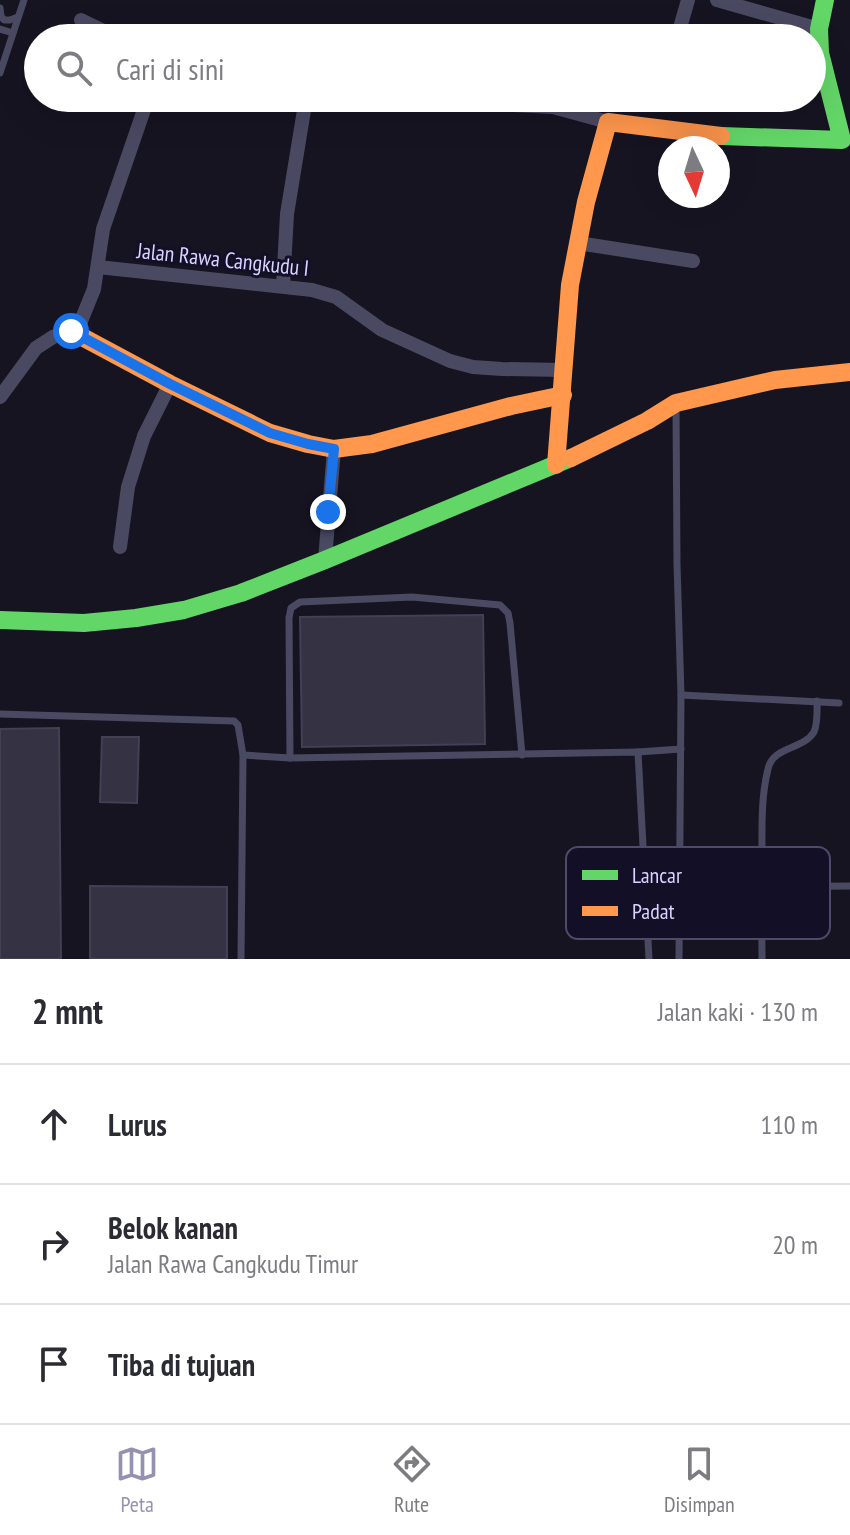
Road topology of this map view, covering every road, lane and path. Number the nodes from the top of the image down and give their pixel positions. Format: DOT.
graph roads {
  1 [pos="24,0"];
  2 [pos="688,0"];
  3 [pos="717,0"];
  4 [pos="825,0"];
  5 [pos="0,8"];
  6 [pos="18,17"];
  7 [pos="81,20"];
  8 [pos="89,24"];
  9 [pos="681,24"];
  10 [pos="801,24"];
  11 [pos="820,24"];
  12 [pos="0,29"];
  13 [pos="13,33"];
  14 [pos="0,73"];
  15 [pos="826,74"];
  16 [pos="143,112"];
  17 [pos="304,112"];
  18 [pos="571,112"];
  19 [pos="608,122"];
  20 [pos="846,143"];
  21 [pos="578,243"];
  22 [pos="693,261"];
  23 [pos="98,267"];
  24 [pos="283,286"];
  25 [pos="71,331"];
  26 [pos="564,370"];
  27 [pos="850,372"];
  28 [pos="170,384"];
  29 [pos="563,395"];
  30 [pos="0,397"];
  31 [pos="676,403"];
  32 [pos="334,449"];
  33 [pos="556,465"];
  34 [pos="120,547"];
  35 [pos="325,560"];
  36 [pos="0,620"];
  37 [pos="681,695"];
  38 [pos="817,701"];
  39 [pos="839,703"];
  40 [pos="0,714"];
  41 [pos="681,749"];
  42 [pos="638,752"];
  43 [pos="243,755"];
  44 [pos="522,755"];
  45 [pos="290,758"];
  46 [pos="643,847"];
  47 [pos="680,847"];
  48 [pos="762,847"];
  49 [pos="830,886"];
  50 [pos="850,886"];
  51 [pos="648,939"];
  52 [pos="679,939"];
  53 [pos="762,939"];
  54 [pos="241,959"];
  55 [pos="649,959"];
  56 [pos="679,959"];
  57 [pos="762,959"];
  1 -- 6 [label="lane"];
  2 -- 9 [label="street"];
  3 -- 10 [label="street"];
  4 -- 11 [label="street"];
  5 -- 6 [label="lane"];
  6 -- 13 [label="lane"];
  7 -- 8 [label="street"];
  12 -- 13 [label="lane"];
  13 -- 14 [label="lane"];
  15 -- 20 [label="street"];
  16 -- 23 [label="street"];
  17 -- 24 [label="street"];
  18 -- 19 [label="street"];
  19 -- 20 [label="street"];
  19 -- 21 [label="street"];
  21 -- 22 [label="street"];
  21 -- 26 [label="street"];
  23 -- 24 [label="street, Jalan Rawa Cangkudu I"];
  23 -- 25 [label="street"];
  24 -- 26 [label="street, Jalan Rawa Cangkudu I"];
  25 -- 28 [label="street"];
  25 -- 30 [label="street"];
  26 -- 29 [label="street"];
  27 -- 31 [label="street"];
  28 -- 32 [label="street"];
  28 -- 34 [label="street"];
  29 -- 32 [label="street"];
  29 -- 33 [label="street"];
  31 -- 33 [label="street"];
  31 -- 37 [label="lane"];
  32 -- 35 [label="street"];
  33 -- 35 [label="street"];
  35 -- 36 [label="street"];
  37 -- 38 [label="lane"];
  37 -- 41 [label="lane"];
  38 -- 39 [label="lane"];
  38 -- 48 [label="lane"];
  40 -- 43 [label="lane"];
  41 -- 42 [label="lane"];
  41 -- 47 [label="lane"];
  42 -- 44 [label="lane"];
  42 -- 46 [label="lane"];
  43 -- 45 [label="lane"];
  43 -- 54 [label="lane"];
  44 -- 45 [label="lane"];
  44 -- 45 [label="lane"];
  49 -- 50 [label="lane"];
  51 -- 55 [label="lane"];
  52 -- 56 [label="lane"];
  53 -- 57 [label="lane"];
}
